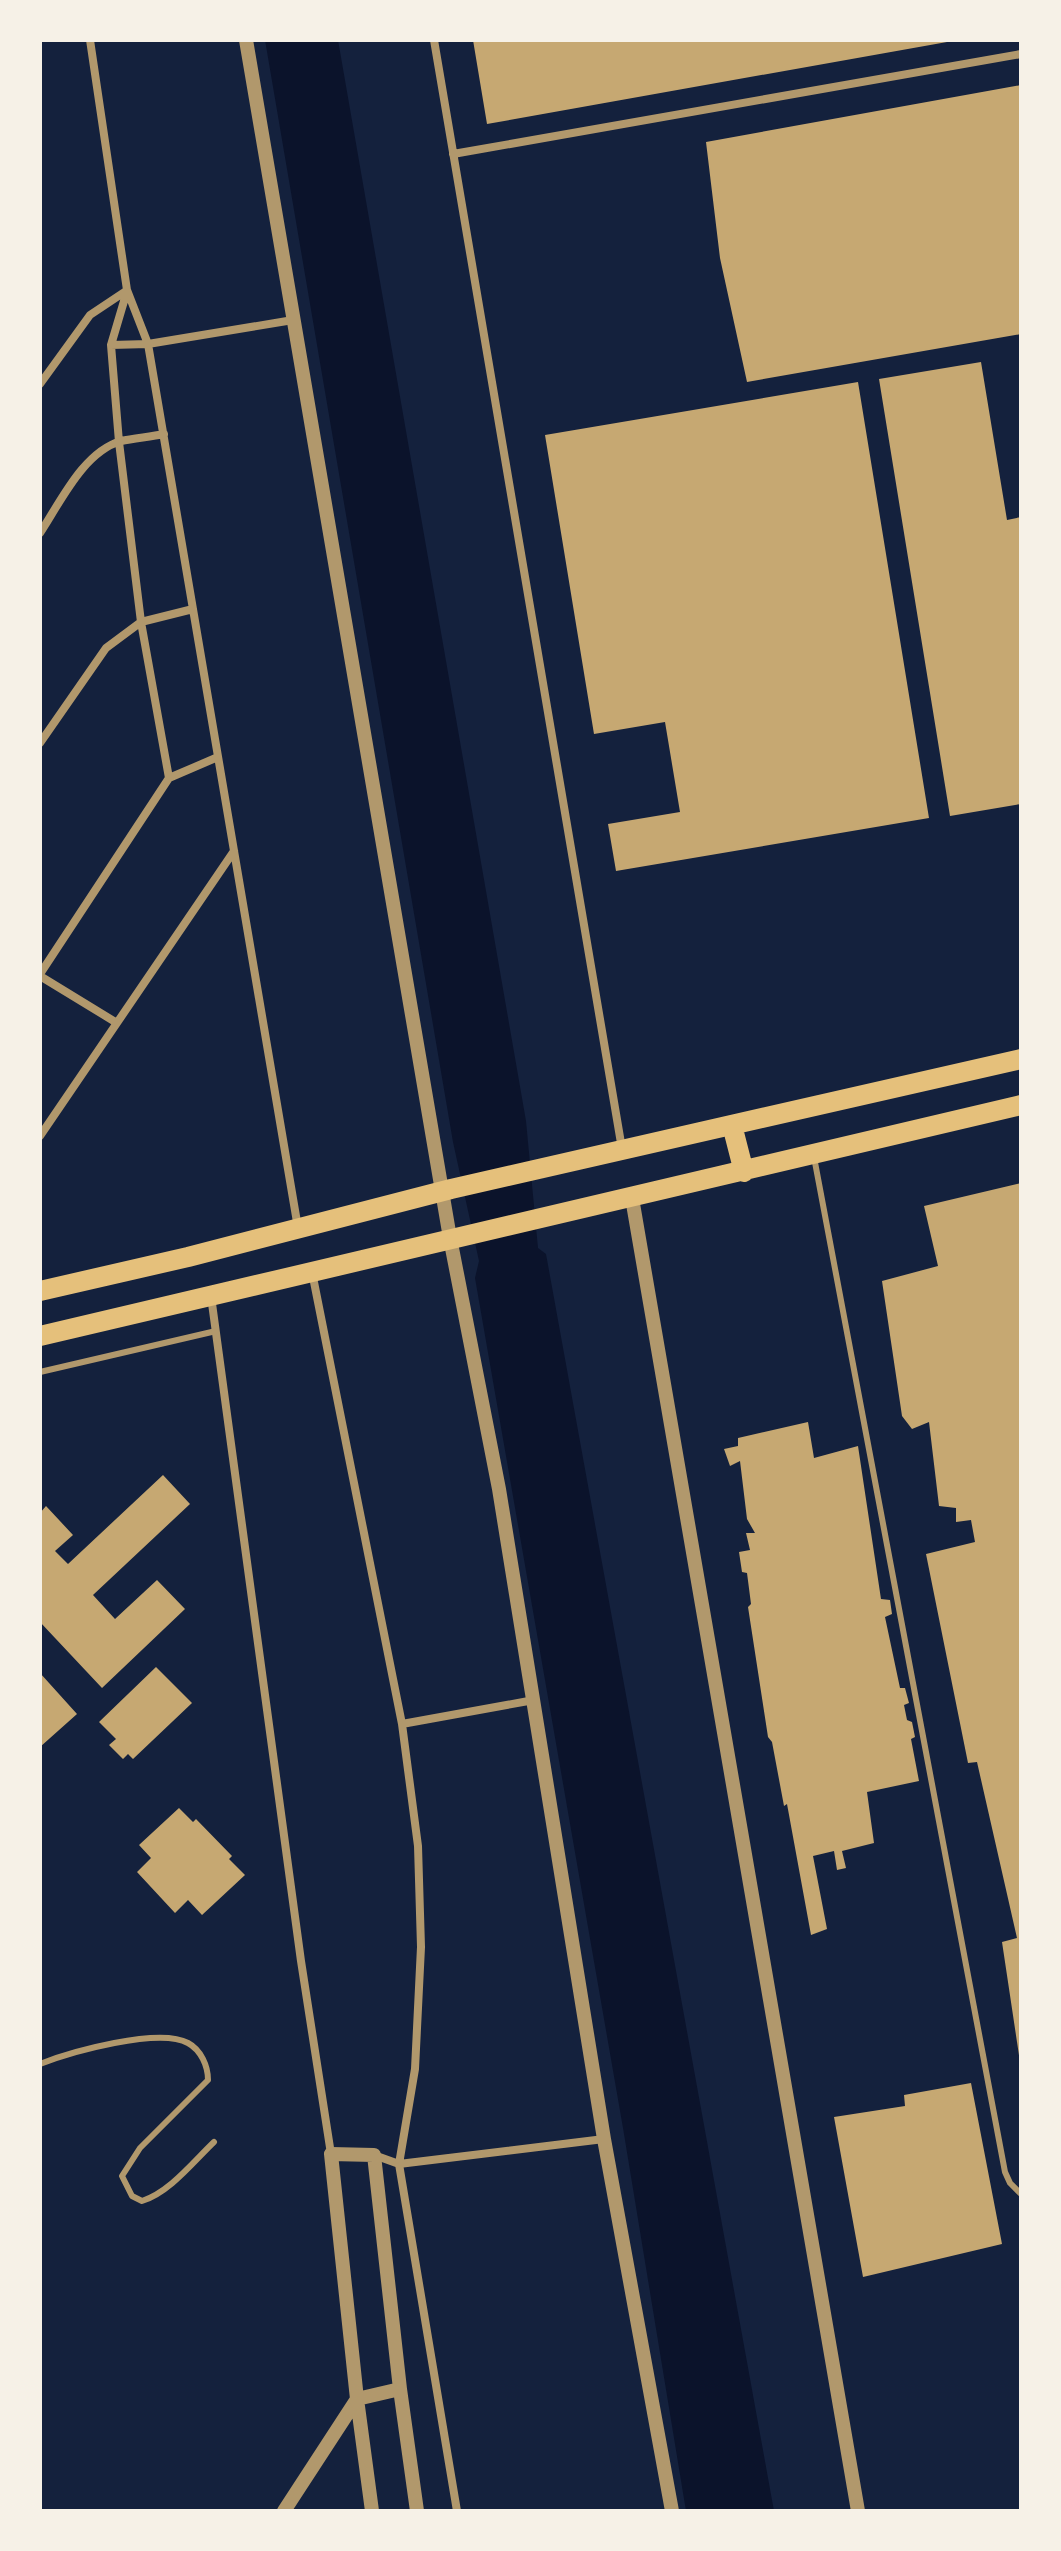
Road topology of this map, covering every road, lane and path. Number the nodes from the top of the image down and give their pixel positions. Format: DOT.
graph roads {
  1 [pos="90,40"];
  2 [pos="246,40"];
  3 [pos="434,40"];
  4 [pos="1021,54"];
  5 [pos="453,154"];
  6 [pos="127,290"];
  7 [pos="293,320"];
  8 [pos="148,344"];
  9 [pos="111,345"];
  10 [pos="40,384"];
  11 [pos="164,434"];
  12 [pos="119,442"];
  13 [pos="40,533"];
  14 [pos="193,609"];
  15 [pos="141,622"];
  16 [pos="40,743"];
  17 [pos="218,757"];
  18 [pos="169,778"];
  19 [pos="234,850"];
  20 [pos="40,975"];
  21 [pos="117,1023"];
  22 [pos="1021,1059"];
  23 [pos="1021,1105"];
  24 [pos="732,1125"];
  25 [pos="40,1136"];
  26 [pos="622,1149"];
  27 [pos="813,1154"];
  28 [pos="744,1172"];
  29 [pos="447,1190"];
  30 [pos="632,1198"];
  31 [pos="298,1228"];
  32 [pos="455,1237"];
  33 [pos="312,1271"];
  34 [pos="40,1291"];
  35 [pos="211,1296"];
  36 [pos="216,1331"];
  37 [pos="40,1336"];
  38 [pos="40,1372"];
  39 [pos="535,1700"];
  40 [pos="402,1724"];
  41 [pos="40,2064"];
  42 [pos="604,2139"];
  43 [pos="214,2142"];
  44 [pos="331,2154"];
  45 [pos="374,2155"];
  46 [pos="399,2164"];
  47 [pos="1021,2194"];
  48 [pos="400,2389"];
  49 [pos="357,2399"];
  50 [pos="284,2511"];
  51 [pos="372,2511"];
  52 [pos="417,2511"];
  53 [pos="457,2511"];
  54 [pos="672,2511"];
  55 [pos="858,2511"];
  1 -- 6 [label="street"];
  2 -- 7 [label="street"];
  3 -- 5 [label="street"];
  4 -- 5 [label="street"];
  5 -- 26 [label="street"];
  6 -- 8 [label="street"];
  6 -- 9 [label="street"];
  6 -- 10 [label="street"];
  7 -- 8 [label="street"];
  7 -- 29 [label="street"];
  8 -- 9 [label="street"];
  8 -- 11 [label="street"];
  9 -- 12 [label="street"];
  11 -- 12 [label="street"];
  11 -- 14 [label="street"];
  12 -- 13 [label="street"];
  12 -- 15 [label="street"];
  14 -- 15 [label="street"];
  14 -- 17 [label="street"];
  15 -- 16 [label="street"];
  15 -- 18 [label="street"];
  17 -- 18 [label="street"];
  17 -- 19 [label="street"];
  18 -- 20 [label="street"];
  19 -- 21 [label="street"];
  19 -- 31 [label="street"];
  20 -- 21 [label="street"];
  21 -- 25 [label="street"];
  22 -- 24 [label="main road"];
  23 -- 27 [label="main road"];
  24 -- 26 [label="main road"];
  24 -- 28 [label="main road"];
  26 -- 29 [label="main road"];
  27 -- 28 [label="main road"];
  27 -- 47 [label="lane"];
  28 -- 30 [label="main road"];
  29 -- 31 [label="main road"];
  29 -- 32 [label="street"];
  30 -- 32 [label="main road"];
  30 -- 55 [label="street"];
  31 -- 34 [label="main road"];
  32 -- 33 [label="main road"];
  32 -- 39 [label="street"];
  33 -- 35 [label="main road"];
  33 -- 40 [label="street"];
  35 -- 36 [label="street"];
  35 -- 37 [label="main road"];
  36 -- 38 [label="lane"];
  36 -- 44 [label="street"];
  39 -- 40 [label="street"];
  39 -- 42 [label="street"];
  40 -- 46 [label="street"];
  41 -- 43 [label="lane"];
  42 -- 46 [label="street"];
  42 -- 54 [label="street"];
  44 -- 45 [label="street"];
  44 -- 49 [label="street"];
  45 -- 46 [label="street"];
  45 -- 48 [label="street"];
  46 -- 53 [label="street"];
  48 -- 49 [label="street"];
  48 -- 52 [label="street"];
  49 -- 50 [label="street"];
  49 -- 51 [label="street"];
}
